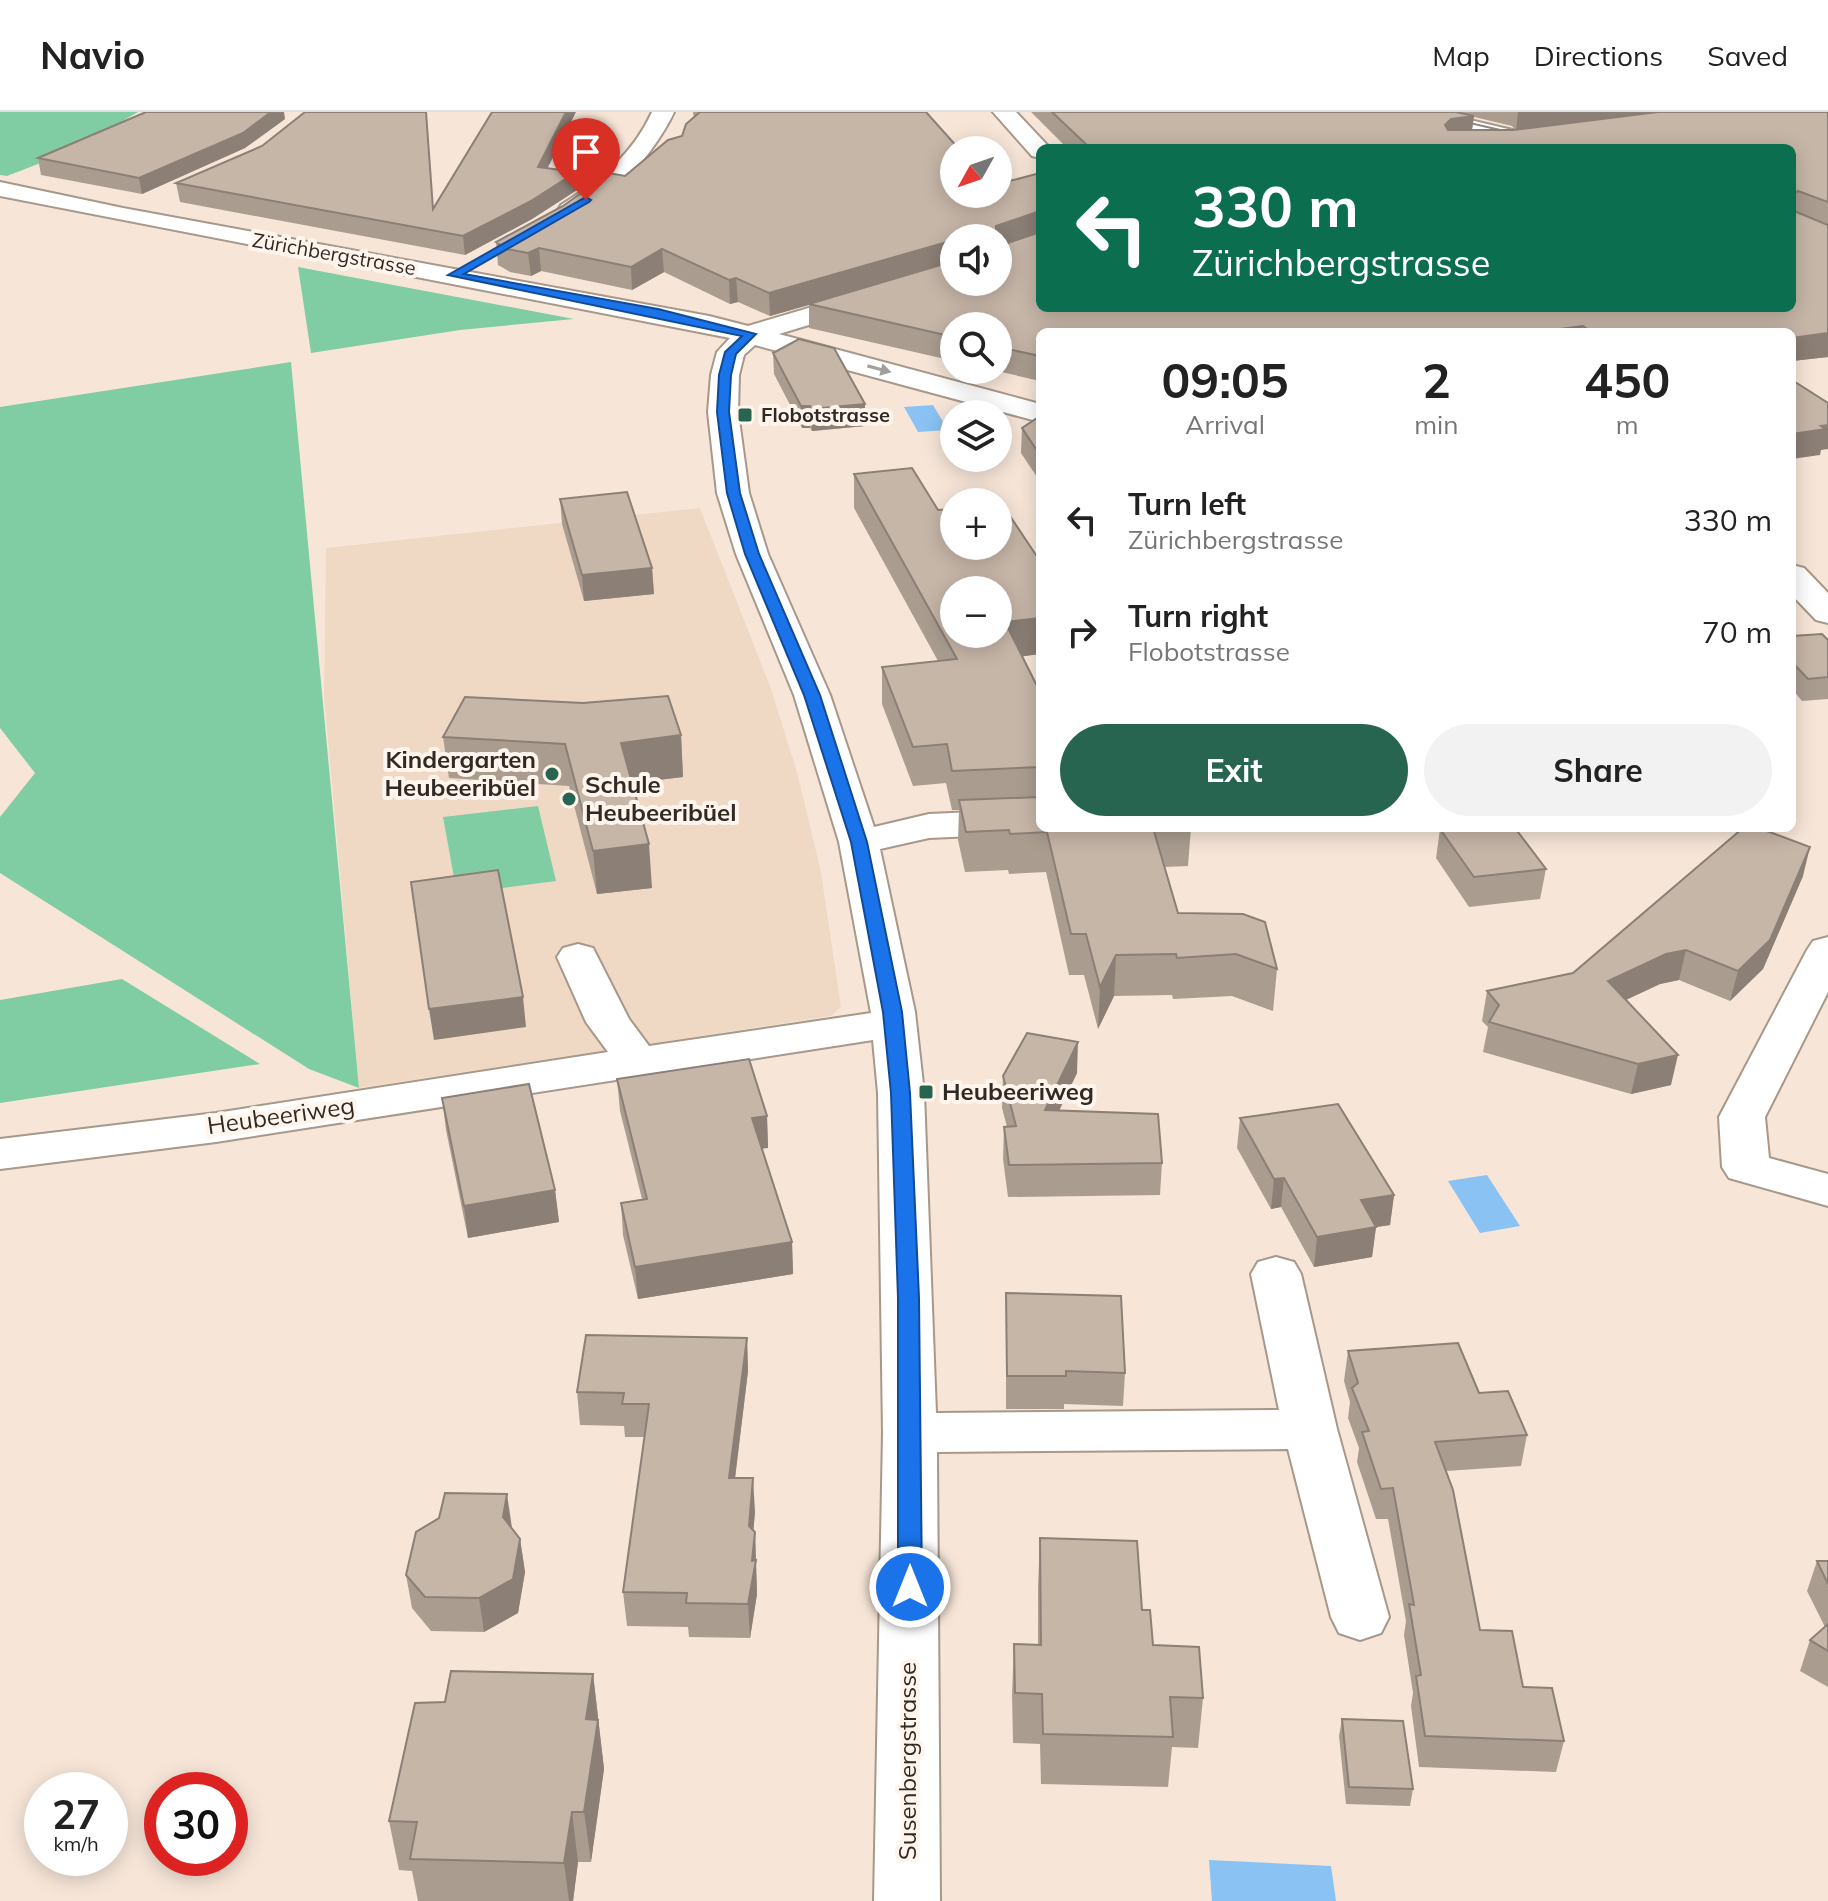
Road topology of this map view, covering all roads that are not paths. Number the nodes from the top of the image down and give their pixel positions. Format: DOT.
graph roads {
  1 [pos="663,112"];
  2 [pos="1004,112"];
  3 [pos="1407,112"];
  4 [pos="1580,130"];
  5 [pos="1520,138"];
  6 [pos="1485,144"];
  7 [pos="1544,144"];
  8 [pos="1036,147"];
  9 [pos="0,189"];
  10 [pos="169,196"];
  11 [pos="123,215"];
  12 [pos="546,224"];
  13 [pos="480,261"];
  14 [pos="454,275"];
  15 [pos="940,277"];
  16 [pos="750,334"];
  17 [pos="1036,412"];
  18 [pos="1803,582"];
  19 [pos="1828,613"];
  20 [pos="1036,821"];
  21 [pos="859,842"];
  22 [pos="1828,950"];
  23 [pos="578,957"];
  24 [pos="894,1025"];
  25 [pos="636,1059"];
  26 [pos="0,1154"];
  27 [pos="1828,1190"];
  28 [pos="1276,1274"];
  29 [pos="1310,1429"];
  30 [pos="910,1433"];
  31 [pos="1360,1617"];
  32 [pos="907,1901"];
  1 -- 12 [label="street"];
  2 -- 8 [label="street"];
  3 -- 5 [label="street"];
  4 -- 5 [label="street"];
  5 -- 6 [label="street"];
  5 -- 7 [label="street"];
  9 -- 11 [label="street, Zürichbergstrasse"];
  10 -- 11 [label="street"];
  11 -- 14 [label="street, Zürichbergstrasse"];
  13 -- 14 [label="street"];
  14 -- 16 [label="street, Zürichbergstrasse"];
  15 -- 16 [label="street"];
  16 -- 17 [label="street, Zürichbergstrasse, one-way"];
  16 -- 21 [label="street, Susenbergstrasse"];
  18 -- 19 [label="street"];
  20 -- 21 [label="street"];
  21 -- 24 [label="street, Susenbergstrasse"];
  22 -- 27 [label="street"];
  23 -- 25 [label="street"];
  24 -- 25 [label="street, Heubeeriweg"];
  24 -- 30 [label="street, Susenbergstrasse"];
  25 -- 26 [label="street, Heubeeriweg"];
  28 -- 29 [label="street"];
  29 -- 30 [label="street"];
  29 -- 31 [label="street"];
  30 -- 32 [label="street, Susenbergstrasse"];
}
